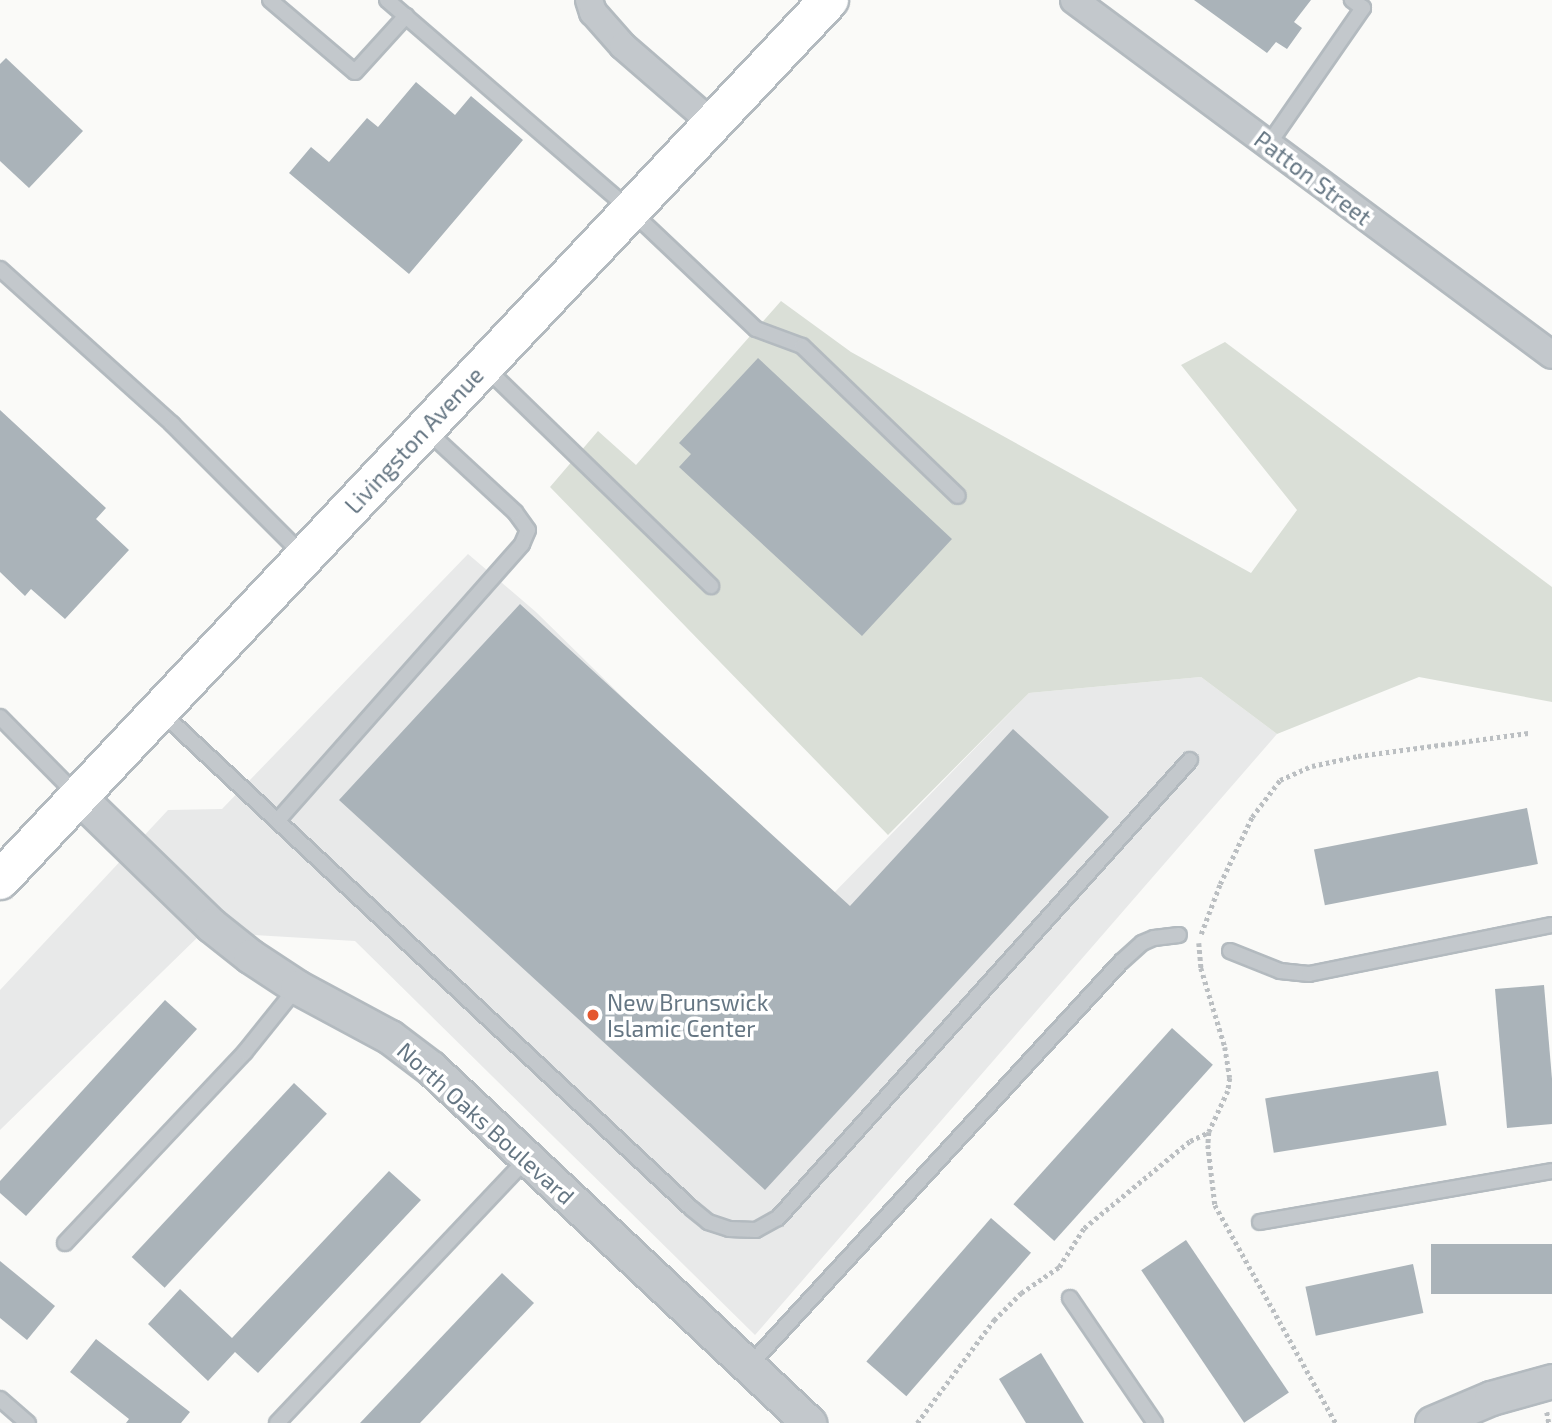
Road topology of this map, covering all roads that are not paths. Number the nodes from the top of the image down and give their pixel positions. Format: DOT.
graph roads {
  1 [pos="270,0"];
  2 [pos="387,0"];
  3 [pos="589,0"];
  4 [pos="829,0"];
  5 [pos="1074,0"];
  6 [pos="1352,0"];
  7 [pos="406,16"];
  8 [pos="712,123"];
  9 [pos="1268,145"];
  10 [pos="630,210"];
  11 [pos="0,269"];
  12 [pos="1552,355"];
  13 [pos="484,366"];
  14 [pos="425,429"];
  15 [pos="958,496"];
  16 [pos="304,556"];
  17 [pos="711,586"];
  18 [pos="160,711"];
  19 [pos="0,718"];
  20 [pos="1190,760"];
  21 [pos="79,797"];
  22 [pos="279,819"];
  23 [pos="0,880"];
  24 [pos="1552,925"];
  25 [pos="1179,935"];
  26 [pos="1230,951"];
  27 [pos="297,987"];
  28 [pos="527,1159"];
  29 [pos="1552,1171"];
  30 [pos="1260,1222"];
  31 [pos="65,1243"];
  32 [pos="1070,1298"];
  33 [pos="748,1367"];
  34 [pos="1552,1381"];
  35 [pos="0,1399"];
  36 [pos="794,1418"];
  37 [pos="28,1423"];
  38 [pos="277,1423"];
  39 [pos="1155,1423"];
  40 [pos="1432,1423"];
  1 -- 7 [label="lane"];
  2 -- 7 [label="lane"];
  3 -- 8 [label="street"];
  4 -- 8 [label="main road, Livingston Avenue"];
  5 -- 9 [label="street, Patton Street"];
  6 -- 9 [label="lane"];
  7 -- 10 [label="lane"];
  8 -- 10 [label="main road, Livingston Avenue"];
  9 -- 12 [label="street, Patton Street"];
  10 -- 13 [label="main road, Livingston Avenue"];
  10 -- 15 [label="lane"];
  11 -- 16 [label="lane"];
  13 -- 14 [label="main road, Livingston Avenue"];
  13 -- 17 [label="lane"];
  14 -- 16 [label="main road, Livingston Avenue"];
  14 -- 22 [label="lane"];
  16 -- 18 [label="main road, Livingston Avenue"];
  18 -- 21 [label="main road, Livingston Avenue"];
  18 -- 22 [label="lane"];
  19 -- 21 [label="lane"];
  20 -- 22 [label="lane"];
  21 -- 23 [label="main road, Livingston Avenue"];
  21 -- 27 [label="street, North Oaks Boulevard"];
  24 -- 26 [label="lane"];
  25 -- 33 [label="lane"];
  27 -- 28 [label="street, North Oaks Boulevard"];
  27 -- 31 [label="lane"];
  28 -- 33 [label="street, North Oaks Boulevard"];
  28 -- 38 [label="lane"];
  29 -- 30 [label="lane"];
  32 -- 39 [label="lane"];
  33 -- 36 [label="street, North Oaks Boulevard"];
  34 -- 40 [label="street"];
  35 -- 37 [label="lane"];
}
